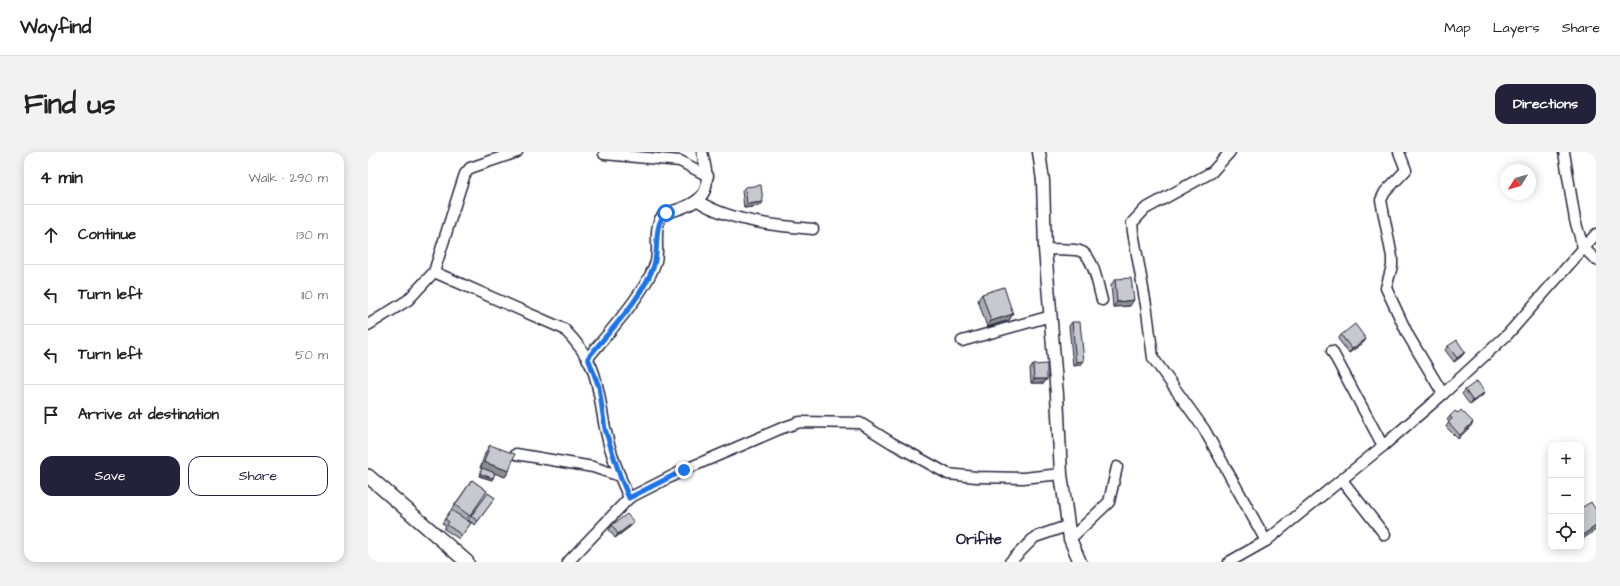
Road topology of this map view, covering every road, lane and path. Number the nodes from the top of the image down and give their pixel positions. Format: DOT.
graph roads {
  1 [pos="517,152"];
  2 [pos="702,152"];
  3 [pos="1039,152"];
  4 [pos="1230,152"];
  5 [pos="1399,152"];
  6 [pos="1564,152"];
  7 [pos="604,154"];
  8 [pos="708,176"];
  9 [pos="698,201"];
  10 [pos="813,229"];
  11 [pos="1596,234"];
  12 [pos="1583,247"];
  13 [pos="1045,250"];
  14 [pos="1596,260"];
  15 [pos="434,272"];
  16 [pos="1102,300"];
  17 [pos="1051,316"];
  18 [pos="368,325"];
  19 [pos="962,342"];
  20 [pos="1332,351"];
  21 [pos="588,358"];
  22 [pos="1443,394"];
  23 [pos="1383,446"];
  24 [pos="516,454"];
  25 [pos="1117,467"];
  26 [pos="1061,474"];
  27 [pos="368,476"];
  28 [pos="620,476"];
  29 [pos="1342,480"];
  30 [pos="629,498"];
  31 [pos="1067,526"];
  32 [pos="1385,535"];
  33 [pos="1070,539"];
  34 [pos="1266,541"];
  35 [pos="467,562"];
  36 [pos="568,562"];
  37 [pos="1010,562"];
  38 [pos="1080,562"];
  39 [pos="1229,562"];
  1 -- 15 [label="street"];
  2 -- 8 [label="street"];
  3 -- 13 [label="street"];
  4 -- 34 [label="street"];
  5 -- 22 [label="street"];
  6 -- 12 [label="street"];
  7 -- 8 [label="street"];
  8 -- 9 [label="street"];
  9 -- 10 [label="street"];
  9 -- 21 [label="street"];
  11 -- 12 [label="street"];
  12 -- 14 [label="street"];
  12 -- 22 [label="street"];
  13 -- 16 [label="street"];
  13 -- 17 [label="street"];
  15 -- 18 [label="street"];
  15 -- 21 [label="street"];
  17 -- 19 [label="street"];
  17 -- 26 [label="street"];
  20 -- 23 [label="street"];
  21 -- 28 [label="street"];
  22 -- 23 [label="street"];
  23 -- 29 [label="street"];
  24 -- 28 [label="street"];
  25 -- 33 [label="street"];
  26 -- 30 [label="street"];
  26 -- 31 [label="street"];
  27 -- 35 [label="main road"];
  28 -- 30 [label="street"];
  29 -- 32 [label="street"];
  29 -- 34 [label="street"];
  30 -- 36 [label="street"];
  31 -- 33 [label="street"];
  31 -- 37 [label="street"];
  33 -- 38 [label="street"];
  34 -- 39 [label="street"];
}
